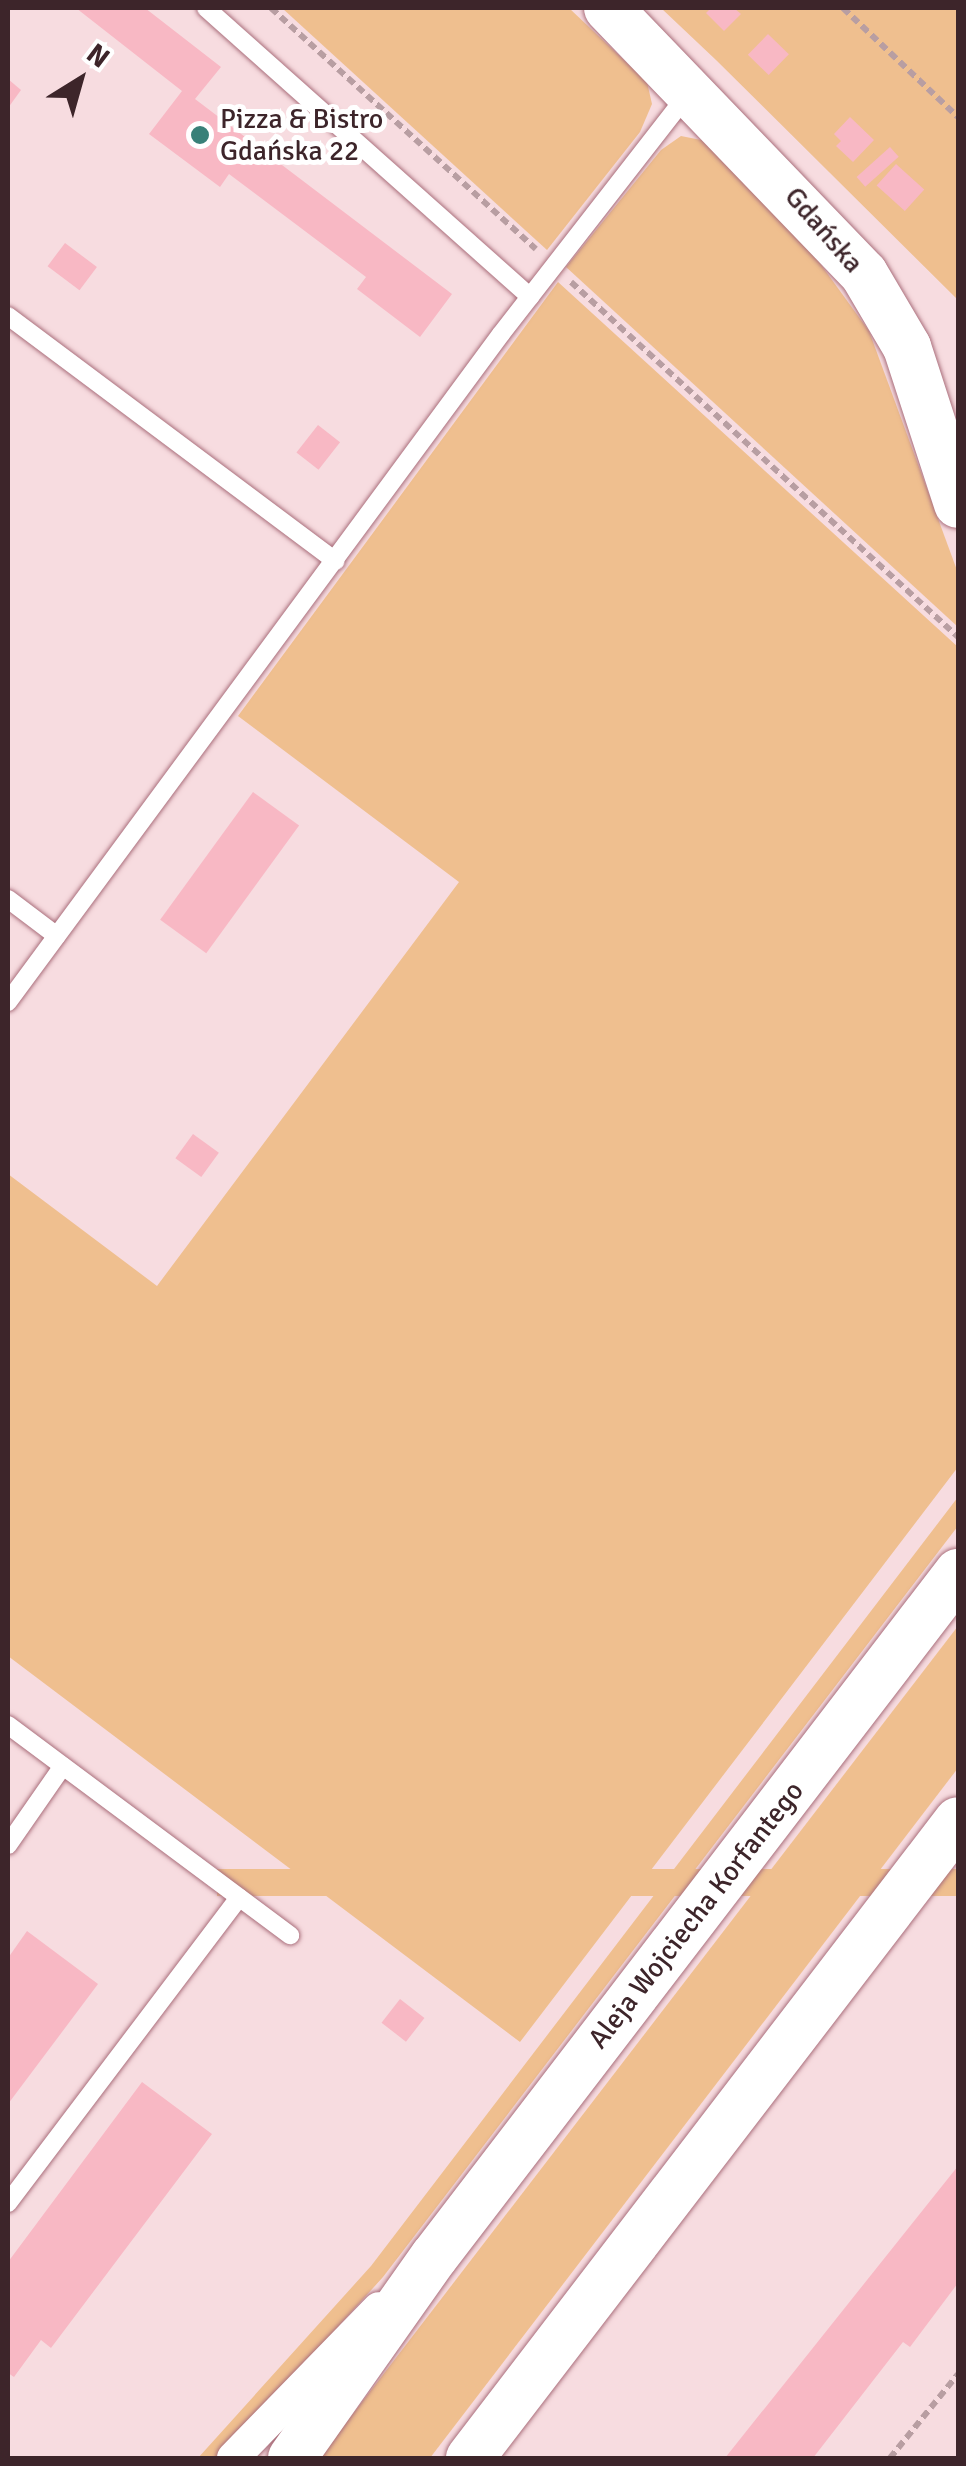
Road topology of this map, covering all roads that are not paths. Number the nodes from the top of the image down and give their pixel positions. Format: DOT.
graph roads {
  1 [pos="206,8"];
  2 [pos="608,8"];
  3 [pos="692,90"];
  4 [pos="530,297"];
  5 [pos="8,316"];
  6 [pos="958,504"];
  7 [pos="335,561"];
  8 [pos="8,899"];
  9 [pos="57,936"];
  10 [pos="8,1002"];
  11 [pos="958,1574"];
  12 [pos="8,1725"];
  13 [pos="63,1766"];
  14 [pos="958,1821"];
  15 [pos="8,1845"];
  16 [pos="240,1898"];
  17 [pos="290,1935"];
  18 [pos="8,2203"];
  19 [pos="434,2257"];
  20 [pos="233,2458"];
  21 [pos="292,2458"];
  22 [pos="470,2458"];
  1 -- 4 [label="lane"];
  2 -- 3 [label="main road, Gdańska"];
  3 -- 4 [label="lane"];
  3 -- 6 [label="main road, Gdańska"];
  4 -- 7 [label="lane"];
  5 -- 7 [label="lane"];
  7 -- 9 [label="lane"];
  8 -- 9 [label="lane"];
  9 -- 10 [label="lane"];
  11 -- 19 [label="main road, Aleja Wojciecha Korfantego"];
  12 -- 13 [label="lane"];
  13 -- 15 [label="lane"];
  13 -- 16 [label="lane"];
  14 -- 22 [label="main road"];
  16 -- 17 [label="lane"];
  16 -- 18 [label="lane"];
  19 -- 20 [label="street, Aleja Wojciecha Korfantego"];
  19 -- 21 [label="main road, Aleja Wojciecha Korfantego"];
}
